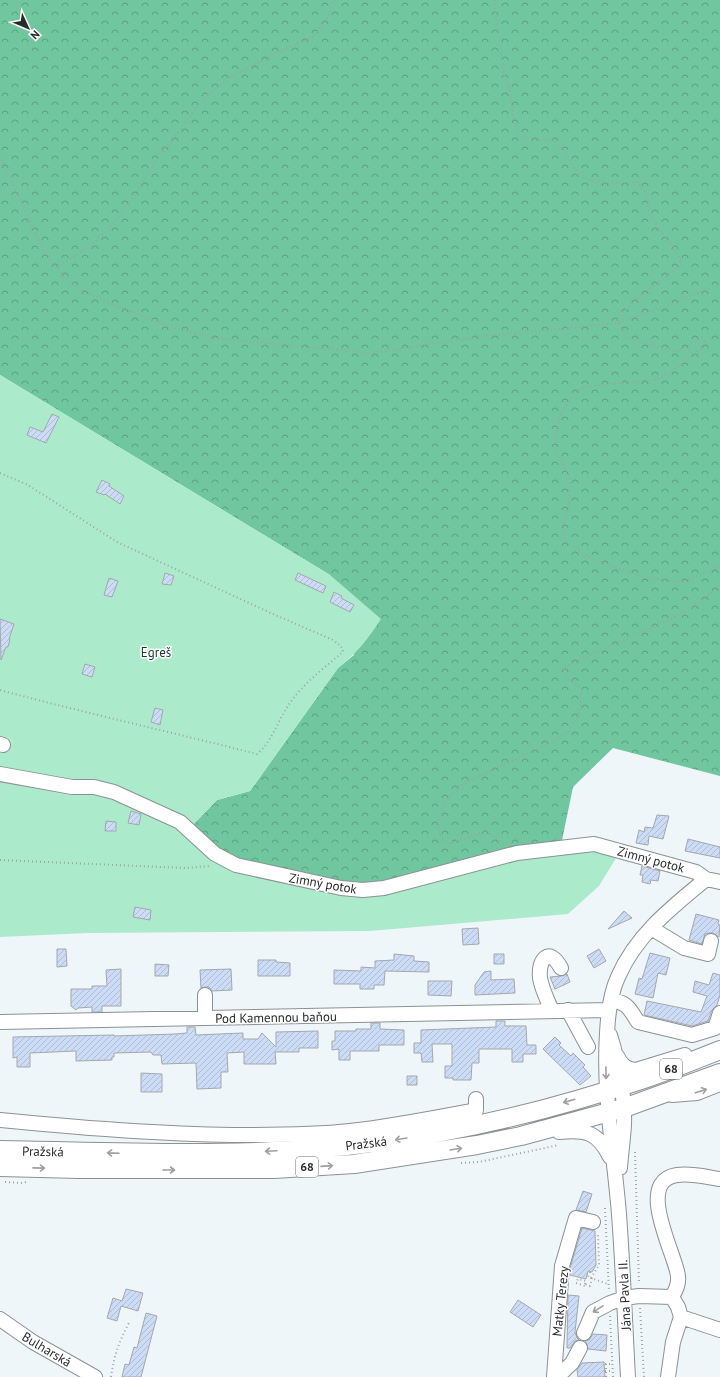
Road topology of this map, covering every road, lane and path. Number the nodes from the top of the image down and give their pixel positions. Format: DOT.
graph roads {
  1 [pos="335,0"];
  2 [pos="494,0"];
  3 [pos="0,156"];
  4 [pos="56,267"];
  5 [pos="720,285"];
  6 [pos="618,323"];
  7 [pos="0,473"];
  8 [pos="720,566"];
  9 [pos="720,587"];
  10 [pos="0,690"];
  11 [pos="0,774"];
  12 [pos="517,854"];
  13 [pos="0,860"];
  14 [pos="214,866"];
  15 [pos="713,881"];
  16 [pos="651,928"];
  17 [pos="711,941"];
  18 [pos="561,968"];
  19 [pos="205,995"];
  20 [pos="610,1005"];
  21 [pos="568,1010"];
  22 [pos="552,1011"];
  23 [pos="720,1013"];
  24 [pos="205,1018"];
  25 [pos="0,1022"];
  26 [pos="607,1027"];
  27 [pos="720,1045"];
  28 [pos="588,1047"];
  29 [pos="720,1050"];
  30 [pos="616,1055"];
  31 [pos="720,1073"];
  32 [pos="720,1084"];
  33 [pos="614,1088"];
  34 [pos="652,1097"];
  35 [pos="476,1099"];
  36 [pos="616,1110"];
  37 [pos="0,1120"];
  38 [pos="624,1126"];
  39 [pos="521,1136"];
  40 [pos="634,1149"];
  41 [pos="0,1150"];
  42 [pos="613,1163"];
  43 [pos="0,1167"];
  44 [pos="720,1179"];
  45 [pos="618,1213"];
  46 [pos="594,1227"];
  47 [pos="590,1272"];
  48 [pos="590,1278"];
  49 [pos="586,1281"];
  50 [pos="585,1284"];
  51 [pos="608,1284"];
  52 [pos="639,1296"];
  53 [pos="672,1297"];
  54 [pos="624,1298"];
  55 [pos="681,1317"];
  56 [pos="0,1319"];
  57 [pos="129,1323"];
  58 [pos="720,1330"];
  59 [pos="584,1332"];
  60 [pos="580,1348"];
  61 [pos="612,1364"];
  62 [pos="572,1370"];
  63 [pos="612,1371"];
  64 [pos="606,1372"];
  65 [pos="95,1377"];
  66 [pos="111,1377"];
  67 [pos="554,1377"];
  68 [pos="557,1377"];
  69 [pos="606,1377"];
  70 [pos="628,1377"];
  71 [pos="644,1377"];
  72 [pos="668,1377"];
  1 -- 4 [label="path"];
  2 -- 6 [label="path"];
  3 -- 4 [label="path"];
  4 -- 6 [label="path"];
  5 -- 6 [label="path"];
  6 -- 8 [label="path"];
  7 -- 10 [label="path"];
  9 -- 12 [label="path"];
  11 -- 12 [label="street, Zimný potok"];
  12 -- 15 [label="street, Zimný potok"];
  13 -- 14 [label="path"];
  15 -- 16 [label="street"];
  16 -- 17 [label="street"];
  16 -- 20 [label="street"];
  18 -- 22 [label="street"];
  19 -- 24 [label="street"];
  20 -- 21 [label="street, Pod Kamennou baňou"];
  20 -- 23 [label="street, Pod Kamennou baňou"];
  20 -- 26 [label="street"];
  21 -- 22 [label="street, Pod Kamennou baňou"];
  21 -- 28 [label="street"];
  22 -- 24 [label="street, Pod Kamennou baňou"];
  24 -- 25 [label="street, Pod Kamennou baňou"];
  26 -- 30 [label="street"];
  26 -- 33 [label="street, one-way"];
  27 -- 30 [label="street"];
  29 -- 33 [label="main road, Pražská / 68"];
  30 -- 33 [label="street"];
  31 -- 34 [label="main road, Pražská / 68"];
  34 -- 32 [label="street, one-way"];
  33 -- 36 [label="street"];
  33 -- 41 [label="main road, Pražská / 68, one-way"];
  34 -- 36 [label="main road, Pražská / 68"];
  34 -- 38 [label="street"];
  35 -- 37 [label="street"];
  36 -- 38 [label="street, Jána Pavla II."];
  36 -- 39 [label="main road, Pražská / 68"];
  36 -- 42 [label="street, Jána Pavla II."];
  38 -- 45 [label="street, Jána Pavla II."];
  39 -- 42 [label="street"];
  43 -- 39 [label="main road, Pražská / 68, one-way"];
  40 -- 52 [label="path"];
  42 -- 45 [label="street, Jána Pavla II."];
  44 -- 53 [label="street"];
  45 -- 54 [label="street, Jána Pavla II."];
  46 -- 48 [label="path"];
  46 -- 67 [label="street, Matky Terezy"];
  47 -- 48 [label="path"];
  48 -- 49 [label="path"];
  48 -- 50 [label="path"];
  48 -- 51 [label="path"];
  49 -- 50 [label="path"];
  49 -- 50 [label="path"];
  52 -- 53 [label="street"];
  52 -- 54 [label="street"];
  52 -- 71 [label="path"];
  53 -- 55 [label="street"];
  54 -- 59 [label="street, one-way"];
  54 -- 70 [label="street, Jána Pavla II."];
  55 -- 58 [label="street"];
  55 -- 72 [label="street"];
  56 -- 65 [label="street, Bulharská"];
  57 -- 66 [label="path"];
  60 -- 62 [label="street"];
  61 -- 64 [label="path"];
  62 -- 68 [label="street"];
  63 -- 64 [label="path"];
  64 -- 69 [label="path"];
}
